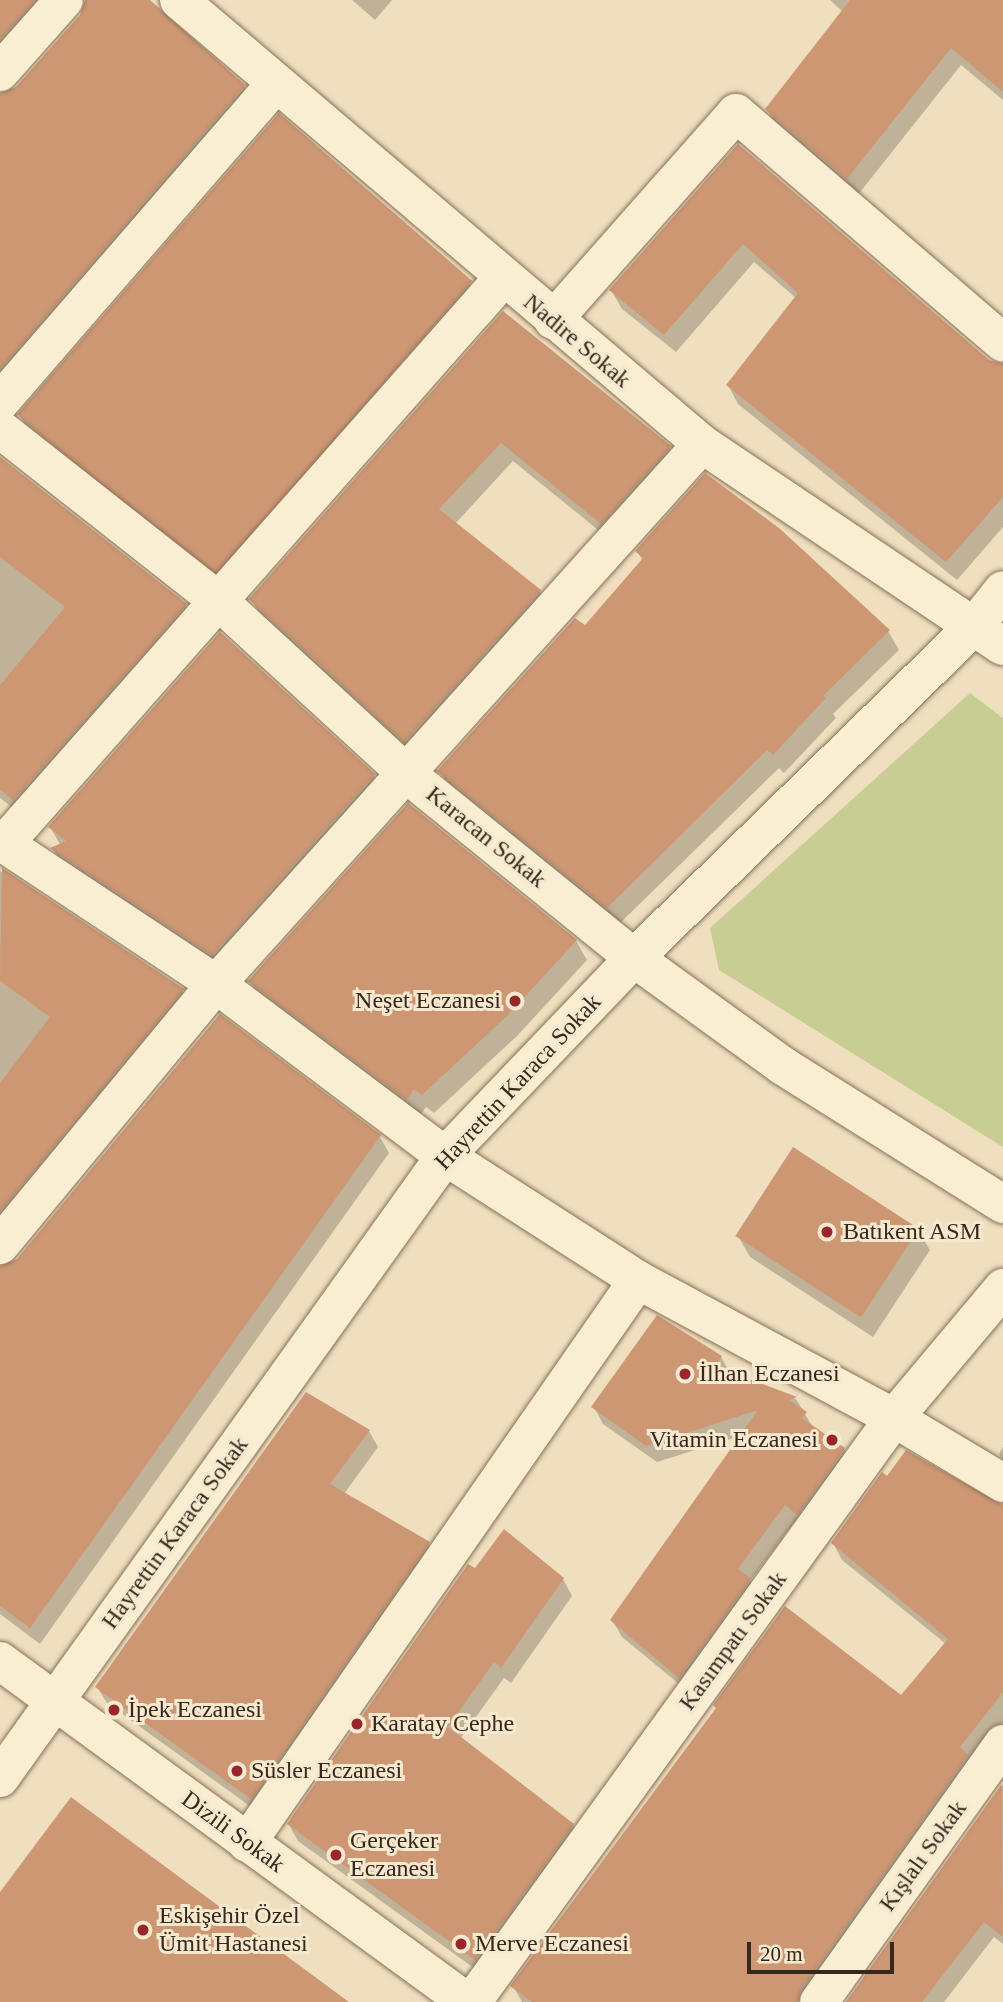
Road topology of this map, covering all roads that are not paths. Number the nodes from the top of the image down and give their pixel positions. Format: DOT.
graph roads {
  1 [pos="64,0"];
  2 [pos="179,0"];
  3 [pos="0,72"];
  4 [pos="276,83"];
  5 [pos="503,278"];
  6 [pos="553,320"];
  7 [pos="1003,343"];
  8 [pos="0,402"];
  9 [pos="0,429"];
  10 [pos="702,444"];
  11 [pos="1003,590"];
  12 [pos="221,603"];
  13 [pos="989,635"];
  14 [pos="408,775"];
  15 [pos="2,842"];
  16 [pos="634,958"];
  17 [pos="216,984"];
  18 [pos="445,1156"];
  19 [pos="1003,1204"];
  20 [pos="0,1245"];
  21 [pos="638,1280"];
  22 [pos="1003,1288"];
  23 [pos="894,1418"];
  24 [pos="1003,1483"];
  25 [pos="0,1661"];
  26 [pos="54,1703"];
  27 [pos="1003,1744"];
  28 [pos="0,1778"];
  29 [pos="247,1843"];
  30 [pos="470,2002"];
  31 [pos="819,2002"];
  1 -- 3 [label="street"];
  2 -- 4 [label="street, Nadire Sokak"];
  4 -- 5 [label="street, Nadire Sokak"];
  4 -- 8 [label="street"];
  5 -- 6 [label="street, Nadire Sokak"];
  5 -- 12 [label="street"];
  6 -- 7 [label="street"];
  6 -- 10 [label="street, Nadire Sokak"];
  9 -- 12 [label="street, Karacan Sokak"];
  10 -- 13 [label="street, Nadire Sokak"];
  10 -- 14 [label="street"];
  11 -- 13 [label="street, Hayrettin Karaca Sokak"];
  12 -- 14 [label="street, Karacan Sokak"];
  12 -- 15 [label="street"];
  13 -- 16 [label="street, Hayrettin Karaca Sokak"];
  14 -- 16 [label="street, Karacan Sokak"];
  14 -- 17 [label="street"];
  15 -- 17 [label="street"];
  16 -- 18 [label="street, Hayrettin Karaca Sokak"];
  16 -- 19 [label="street, Karacan Sokak"];
  17 -- 18 [label="street"];
  17 -- 20 [label="street"];
  18 -- 21 [label="street"];
  18 -- 26 [label="street, Hayrettin Karaca Sokak"];
  21 -- 23 [label="street"];
  21 -- 29 [label="street"];
  22 -- 23 [label="street, Kasımpatı Sokak"];
  23 -- 24 [label="street"];
  23 -- 30 [label="street, Kasımpatı Sokak"];
  25 -- 26 [label="street, Dizili Sokak"];
  26 -- 28 [label="street, Hayrettin Karaca Sokak"];
  26 -- 29 [label="street, Dizili Sokak"];
  27 -- 31 [label="street, Kışlalı Sokak"];
  29 -- 30 [label="street, Dizili Sokak"];
}
